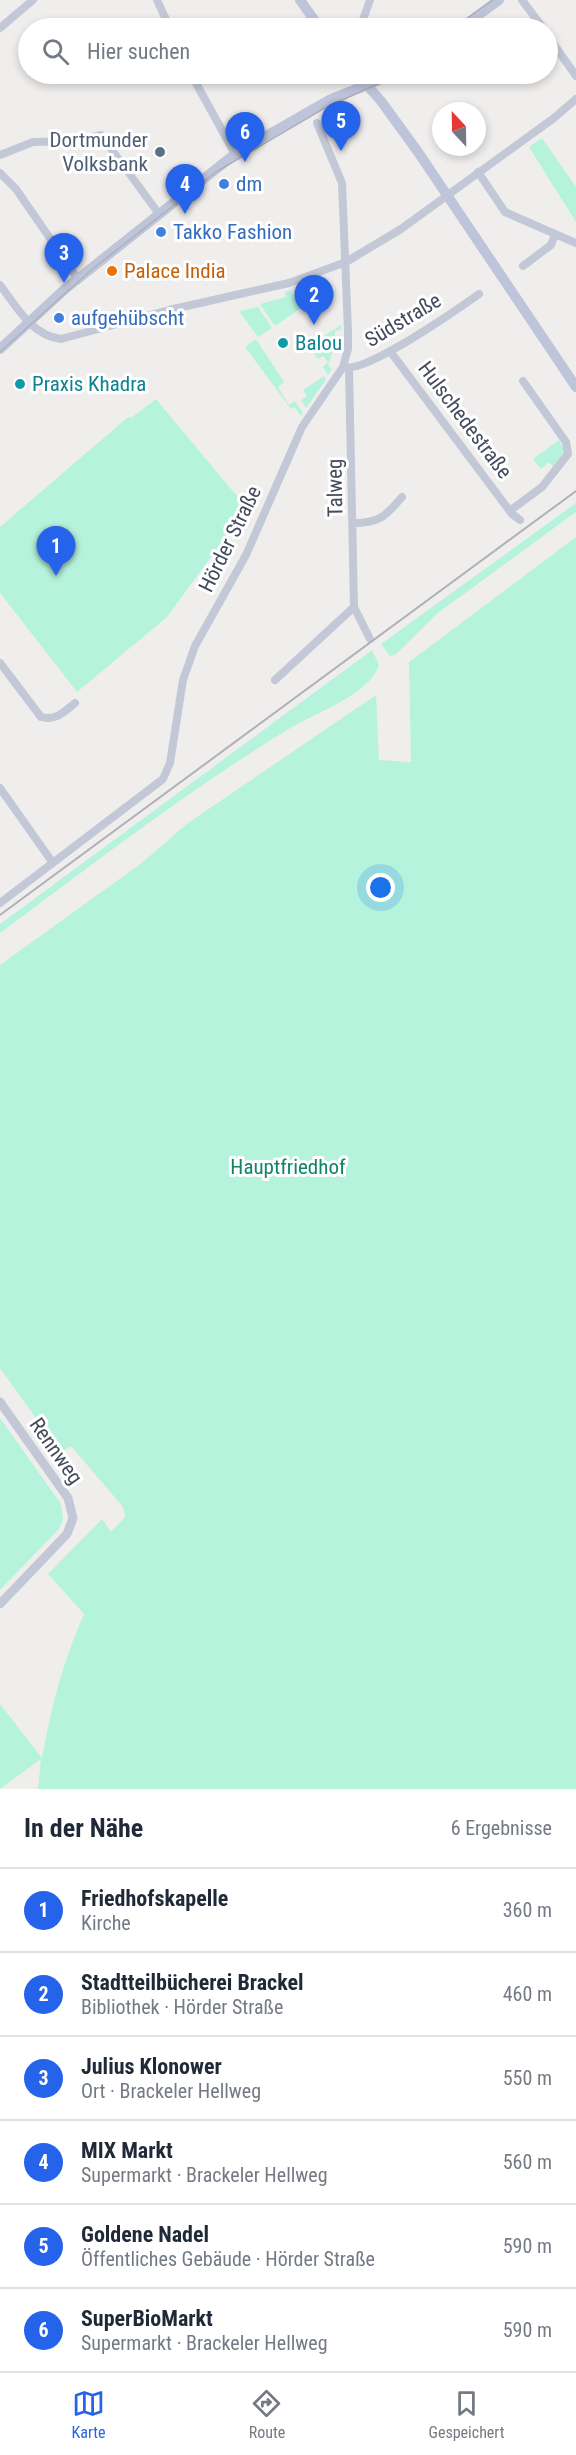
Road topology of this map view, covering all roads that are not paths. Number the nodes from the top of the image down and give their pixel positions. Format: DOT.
graph roads {
  1 [pos="33,0"];
  2 [pos="157,0"];
  3 [pos="300,0"];
  4 [pos="370,0"];
  5 [pos="499,0"];
  6 [pos="522,0"];
  7 [pos="165,18"];
  8 [pos="313,18"];
  9 [pos="364,18"];
  10 [pos="475,18"];
  11 [pos="536,18"];
  12 [pos="0,28"];
  13 [pos="558,50"];
  14 [pos="576,76"];
  15 [pos="196,84"];
  16 [pos="367,84"];
  17 [pos="576,99"];
  18 [pos="317,123"];
  19 [pos="235,154"];
  20 [pos="0,155"];
  21 [pos="478,172"];
  22 [pos="0,174"];
  23 [pos="447,194"];
  24 [pos="159,214"];
  25 [pos="555,235"];
  26 [pos="576,243"];
  27 [pos="346,262"];
  28 [pos="523,266"];
  29 [pos="78,279"];
  30 [pos="0,285"];
  31 [pos="479,294"];
  32 [pos="28,323"];
  33 [pos="0,349"];
  34 [pos="390,351"];
  35 [pos="346,368"];
  36 [pos="523,381"];
  37 [pos="576,387"];
  38 [pos="402,498"];
  39 [pos="511,510"];
  40 [pos="520,520"];
  41 [pos="353,523"];
  42 [pos="354,607"];
  43 [pos="370,639"];
  44 [pos="0,663"];
  45 [pos="275,680"];
  46 [pos="75,703"];
  47 [pos="0,788"];
  48 [pos="53,863"];
  49 [pos="0,903"];
  50 [pos="0,1402"];
  51 [pos="0,1604"];
  1 -- 12 [label="street"];
  2 -- 7 [label="street"];
  3 -- 8 [label="main road"];
  4 -- 9 [label="street"];
  5 -- 10 [label="main road"];
  6 -- 11 [label="street"];
  13 -- 14 [label="street"];
  15 -- 19 [label="street"];
  16 -- 19 [label="main road"];
  16 -- 23 [label="main road"];
  17 -- 21 [label="street"];
  18 -- 27 [label="street, Hörder Straße"];
  19 -- 24 [label="main road"];
  20 -- 24 [label="street"];
  21 -- 23 [label="street"];
  21 -- 25 [label="street"];
  22 -- 29 [label="street"];
  23 -- 27 [label="street"];
  23 -- 37 [label="main road"];
  24 -- 29 [label="main road"];
  25 -- 26 [label="street"];
  25 -- 28 [label="street"];
  27 -- 32 [label="street"];
  27 -- 35 [label="street, Hörder Straße"];
  29 -- 32 [label="main road"];
  30 -- 32 [label="street"];
  31 -- 34 [label="street, Südstraße"];
  32 -- 33 [label="main road"];
  34 -- 35 [label="street, Südstraße"];
  34 -- 39 [label="street, Hulschedestraße"];
  35 -- 41 [label="street, Talweg"];
  35 -- 48 [label="street, Hörder Straße"];
  36 -- 39 [label="street, Hulschedestraße"];
  38 -- 41 [label="street"];
  39 -- 40 [label="street, Hulschedestraße"];
  41 -- 42 [label="street, Talweg"];
  42 -- 43 [label="street, Talweg"];
  42 -- 45 [label="street"];
  44 -- 46 [label="street"];
  47 -- 48 [label="street"];
  48 -- 49 [label="street, Hörder Straße"];
  50 -- 51 [label="street, Rennweg"];
}
